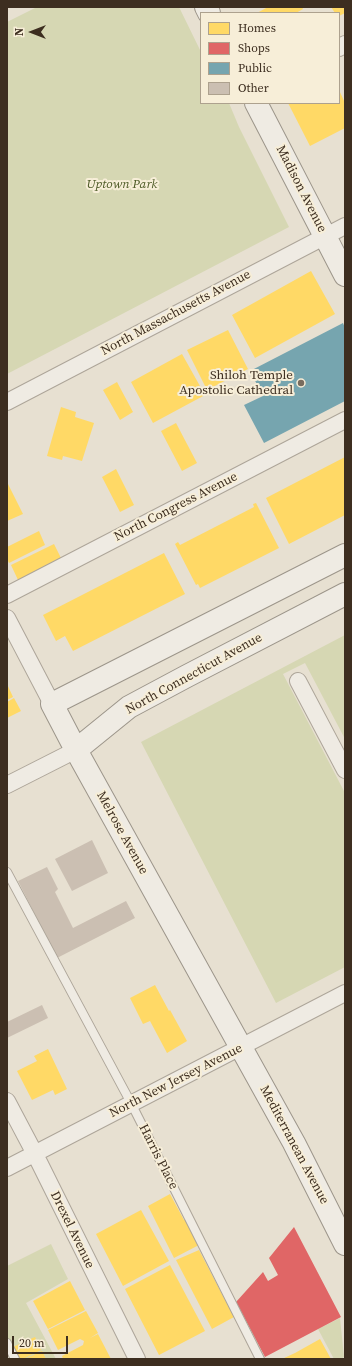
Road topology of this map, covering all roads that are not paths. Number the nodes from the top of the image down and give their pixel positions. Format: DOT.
graph roads {
  1 [pos="257,104"];
  2 [pos="345,226"];
  3 [pos="325,236"];
  4 [pos="345,275"];
  5 [pos="7,402"];
  6 [pos="345,420"];
  7 [pos="345,555"];
  8 [pos="345,594"];
  9 [pos="7,595"];
  10 [pos="7,618"];
  11 [pos="298,682"];
  12 [pos="52,704"];
  13 [pos="76,750"];
  14 [pos="345,770"];
  15 [pos="7,785"];
  16 [pos="7,872"];
  17 [pos="345,993"];
  18 [pos="241,1047"];
  19 [pos="7,1101"];
  20 [pos="132,1103"];
  21 [pos="35,1154"];
  22 [pos="7,1168"];
  23 [pos="345,1244"];
  24 [pos="7,1343"];
  25 [pos="16,1359"];
  26 [pos="137,1359"];
  27 [pos="260,1359"];
  1 -- 3 [label="street, Madison Avenue"];
  2 -- 3 [label="street, North Massachusetts Avenue"];
  3 -- 4 [label="street, Madison Avenue"];
  3 -- 5 [label="street, North Massachusetts Avenue"];
  6 -- 9 [label="street, North Congress Avenue"];
  7 -- 12 [label="street"];
  8 -- 13 [label="street, North Connecticut Avenue"];
  10 -- 12 [label="street, Melrose Avenue"];
  11 -- 14 [label="street"];
  12 -- 13 [label="street, Melrose Avenue"];
  13 -- 15 [label="street, North Connecticut Avenue"];
  13 -- 18 [label="street, Melrose Avenue"];
  16 -- 20 [label="lane, Harris Place"];
  17 -- 18 [label="street, North New Jersey Avenue"];
  18 -- 20 [label="street, North New Jersey Avenue"];
  18 -- 23 [label="street, Mediterranean Avenue"];
  19 -- 21 [label="street, Drexel Avenue"];
  20 -- 21 [label="street, North New Jersey Avenue"];
  20 -- 27 [label="lane, Harris Place"];
  21 -- 22 [label="street, North New Jersey Avenue"];
  21 -- 26 [label="street, Drexel Avenue"];
  24 -- 25 [label="lane"];
}
